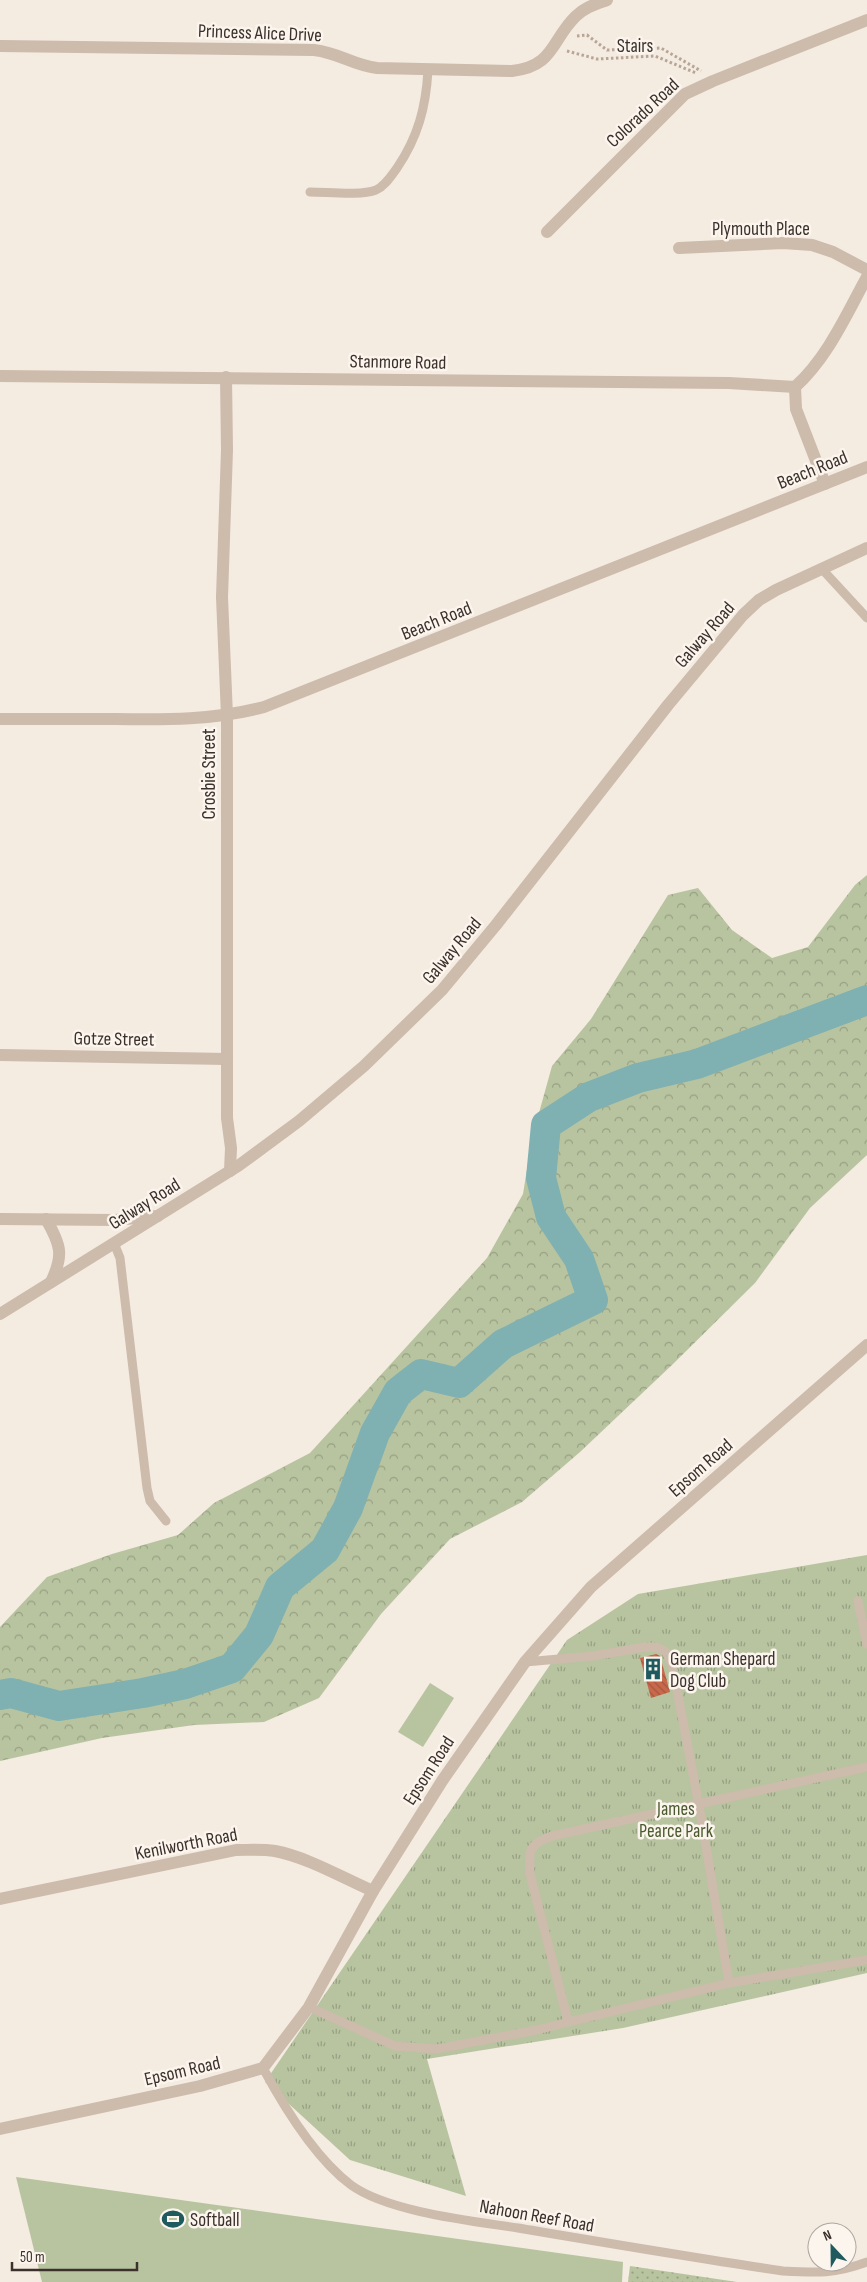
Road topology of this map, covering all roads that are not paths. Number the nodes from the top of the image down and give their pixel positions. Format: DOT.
graph roads {
  1 [pos="607,0"];
  2 [pos="867,20"];
  3 [pos="0,46"];
  4 [pos="428,70"];
  5 [pos="310,192"];
  6 [pos="547,232"];
  7 [pos="679,248"];
  8 [pos="867,270"];
  9 [pos="867,276"];
  10 [pos="0,376"];
  11 [pos="226,378"];
  12 [pos="795,387"];
  13 [pos="867,467"];
  14 [pos="825,484"];
  15 [pos="867,548"];
  16 [pos="820,568"];
  17 [pos="867,618"];
  18 [pos="227,716"];
  19 [pos="0,719"];
  20 [pos="0,1055"];
  21 [pos="226,1059"];
  22 [pos="230,1171"];
  23 [pos="158,1216"];
  24 [pos="0,1219"];
  25 [pos="46,1219"];
  26 [pos="114,1244"];
  27 [pos="52,1282"];
  28 [pos="0,1314"];
  29 [pos="867,1345"];
  30 [pos="166,1521"];
  31 [pos="858,1602"];
  32 [pos="867,1644"];
  33 [pos="525,1662"];
  34 [pos="867,1767"];
  35 [pos="699,1805"];
  36 [pos="373,1891"];
  37 [pos="0,1899"];
  38 [pos="867,1960"];
  39 [pos="729,1982"];
  40 [pos="309,2007"];
  41 [pos="568,2021"];
  42 [pos="262,2068"];
  43 [pos="0,2129"];
  44 [pos="867,2262"];
  1 -- 4 [label="street, Princess Alice Drive"];
  2 -- 6 [label="street, Colorado Road"];
  3 -- 4 [label="street, Princess Alice Drive"];
  4 -- 5 [label="lane"];
  7 -- 8 [label="street, Plymouth Place"];
  9 -- 12 [label="street"];
  10 -- 11 [label="street, Stanmore Road"];
  11 -- 12 [label="street, Stanmore Road"];
  11 -- 18 [label="street, Crosbie Street"];
  12 -- 14 [label="street"];
  13 -- 14 [label="street, Beach Road"];
  14 -- 18 [label="street, Beach Road"];
  15 -- 16 [label="street, Galway Road"];
  16 -- 17 [label="lane"];
  16 -- 22 [label="street, Galway Road"];
  18 -- 19 [label="street, Beach Road"];
  18 -- 21 [label="street, Crosbie Street"];
  20 -- 21 [label="street, Gotze Street"];
  21 -- 22 [label="street, Crosbie Street"];
  22 -- 23 [label="street, Galway Road"];
  23 -- 25 [label="street"];
  23 -- 26 [label="street, Galway Road"];
  24 -- 25 [label="street"];
  25 -- 27 [label="street"];
  26 -- 27 [label="street, Galway Road"];
  26 -- 30 [label="lane"];
  27 -- 28 [label="street, Galway Road"];
  29 -- 33 [label="street, Epsom Road"];
  31 -- 32 [label="lane"];
  33 -- 35 [label="lane"];
  33 -- 36 [label="street, Epsom Road"];
  34 -- 35 [label="lane"];
  35 -- 39 [label="lane"];
  35 -- 41 [label="lane"];
  36 -- 37 [label="street, Kenilworth Road"];
  36 -- 40 [label="street, Epsom Road"];
  38 -- 39 [label="lane"];
  39 -- 41 [label="lane"];
  40 -- 41 [label="lane"];
  40 -- 42 [label="street, Epsom Road"];
  42 -- 43 [label="street, Epsom Road"];
  42 -- 44 [label="lane, Nahoon Reef Road"];
}
